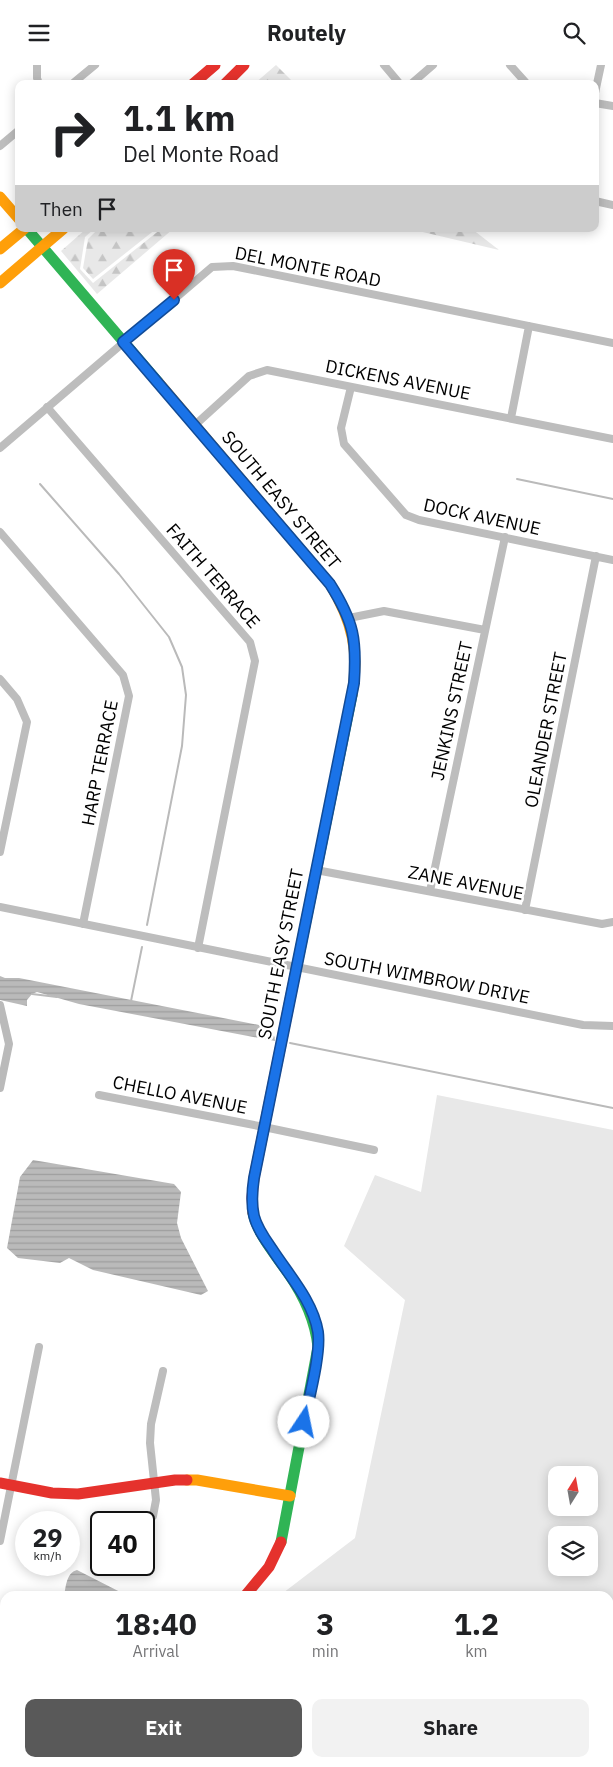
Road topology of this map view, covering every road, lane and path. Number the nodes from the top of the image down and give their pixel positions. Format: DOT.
graph roads {
  1 [pos="37,65"];
  2 [pos="95,65"];
  3 [pos="215,65"];
  4 [pos="244,65"];
  5 [pos="384,65"];
  6 [pos="433,65"];
  7 [pos="510,65"];
  8 [pos="601,65"];
  9 [pos="38,80"];
  10 [pos="77,80"];
  11 [pos="198,80"];
  12 [pos="229,80"];
  13 [pos="397,80"];
  14 [pos="416,80"];
  15 [pos="523,80"];
  16 [pos="598,80"];
  17 [pos="599,104"];
  18 [pos="613,106"];
  19 [pos="15,133"];
  20 [pos="0,146"];
  21 [pos="0,197"];
  22 [pos="599,202"];
  23 [pos="613,205"];
  24 [pos="15,214"];
  25 [pos="21,232"];
  26 [pos="28,232"];
  27 [pos="60,232"];
  28 [pos="43,247"];
  29 [pos="0,249"];
  30 [pos="0,283"];
  31 [pos="529,326"];
  32 [pos="123,342"];
  33 [pos="613,343"];
  34 [pos="351,387"];
  35 [pos="47,407"];
  36 [pos="511,418"];
  37 [pos="195,425"];
  38 [pos="613,439"];
  39 [pos="0,448"];
  40 [pos="0,532"];
  41 [pos="505,537"];
  42 [pos="596,556"];
  43 [pos="613,560"];
  44 [pos="349,617"];
  45 [pos="485,630"];
  46 [pos="0,679"];
  47 [pos="0,851"];
  48 [pos="316,870"];
  49 [pos="430,891"];
  50 [pos="0,907"];
  51 [pos="525,910"];
  52 [pos="612,922"];
  53 [pos="83,924"];
  54 [pos="198,948"];
  55 [pos="296,967"];
  56 [pos="613,1026"];
  57 [pos="99,1095"];
  58 [pos="264,1127"];
  59 [pos="374,1150"];
  60 [pos="39,1347"];
  61 [pos="163,1371"];
  62 [pos="154,1483"];
  63 [pos="6,1485"];
  64 [pos="290,1496"];
  65 [pos="154,1511"];
  66 [pos="0,1541"];
  67 [pos="249,1591"];
  1 -- 9 [label="street"];
  2 -- 10 [label="street"];
  3 -- 11 [label="street"];
  4 -- 12 [label="street"];
  5 -- 13 [label="street"];
  6 -- 14 [label="street"];
  7 -- 15 [label="street"];
  8 -- 16 [label="street"];
  17 -- 18 [label="street"];
  19 -- 20 [label="street"];
  21 -- 24 [label="street"];
  22 -- 23 [label="street"];
  25 -- 29 [label="street"];
  26 -- 28 [label="street, SOUTH EASY STREET"];
  27 -- 28 [label="street"];
  28 -- 30 [label="street"];
  28 -- 32 [label="street, SOUTH EASY STREET"];
  31 -- 32 [label="street, DEL MONTE ROAD"];
  31 -- 33 [label="street, DEL MONTE ROAD"];
  31 -- 36 [label="street"];
  32 -- 35 [label="street, DEL MONTE ROAD"];
  32 -- 37 [label="street, SOUTH EASY STREET"];
  34 -- 36 [label="street, DICKENS AVENUE"];
  34 -- 37 [label="street, DICKENS AVENUE"];
  34 -- 41 [label="street, DOCK AVENUE"];
  35 -- 39 [label="street, DEL MONTE ROAD"];
  35 -- 54 [label="street, FAITH TERRACE"];
  36 -- 38 [label="street, DICKENS AVENUE"];
  37 -- 44 [label="street, SOUTH EASY STREET"];
  40 -- 53 [label="street, HARP TERRACE"];
  41 -- 42 [label="street, DOCK AVENUE"];
  41 -- 45 [label="street, JENKINS STREET"];
  42 -- 43 [label="street, DOCK AVENUE"];
  42 -- 51 [label="street, OLEANDER STREET"];
  44 -- 45 [label="street"];
  44 -- 48 [label="street, SOUTH EASY STREET"];
  45 -- 49 [label="street, JENKINS STREET"];
  46 -- 47 [label="street"];
  48 -- 49 [label="street, ZANE AVENUE"];
  48 -- 55 [label="street, SOUTH EASY STREET"];
  49 -- 51 [label="street, ZANE AVENUE"];
  50 -- 53 [label="street, SOUTH WIMBROW DRIVE"];
  51 -- 52 [label="street, ZANE AVENUE"];
  53 -- 54 [label="street, SOUTH WIMBROW DRIVE"];
  54 -- 55 [label="street, SOUTH WIMBROW DRIVE"];
  55 -- 56 [label="street, SOUTH WIMBROW DRIVE"];
  55 -- 58 [label="street, SOUTH EASY STREET"];
  57 -- 58 [label="street, CHELLO AVENUE"];
  58 -- 59 [label="street, CHELLO AVENUE"];
  58 -- 64 [label="street, SOUTH EASY STREET"];
  60 -- 63 [label="street"];
  61 -- 62 [label="street"];
  62 -- 63 [label="street"];
  62 -- 64 [label="street"];
  62 -- 65 [label="street"];
  63 -- 66 [label="street"];
  64 -- 67 [label="street, SOUTH EASY STREET"];
}
